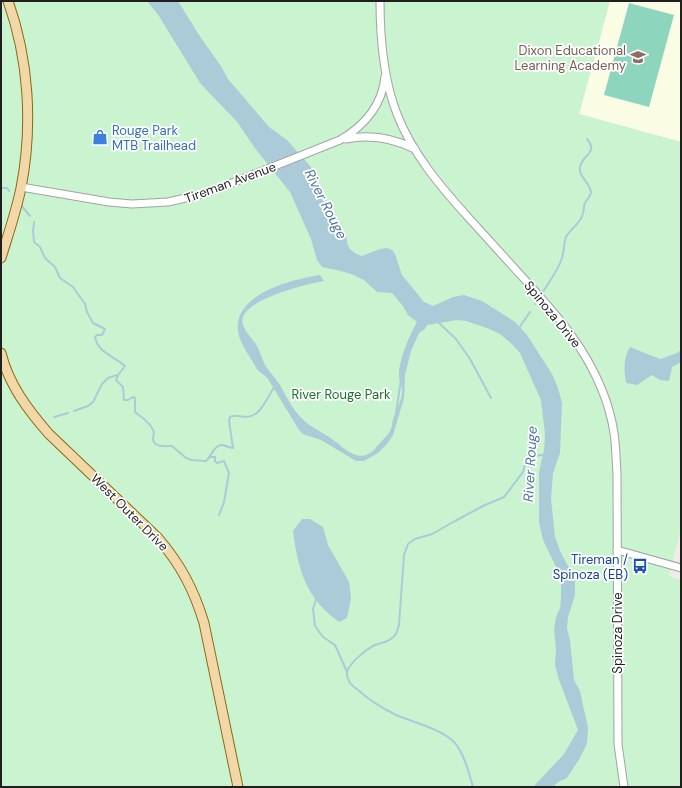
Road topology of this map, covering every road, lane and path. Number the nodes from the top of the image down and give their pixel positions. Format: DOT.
graph roads {
  1 [pos="8,1"];
  2 [pos="380,1"];
  3 [pos="386,71"];
  4 [pos="340,140"];
  5 [pos="415,150"];
  6 [pos="21,187"];
  7 [pos="1,258"];
  8 [pos="1,355"];
  9 [pos="617,550"];
  10 [pos="681,567"];
  11 [pos="238,787"];
  12 [pos="624,787"];
  1 -- 6 [label="main road"];
  2 -- 3 [label="street, Spinoza Drive"];
  3 -- 4 [label="street"];
  3 -- 5 [label="street, Spinoza Drive"];
  4 -- 5 [label="street"];
  4 -- 6 [label="street, Tireman Avenue"];
  5 -- 9 [label="street, Spinoza Drive"];
  6 -- 7 [label="main road"];
  8 -- 11 [label="main road, West Outer Drive"];
  9 -- 10 [label="street"];
  9 -- 12 [label="street, Spinoza Drive"];
}
